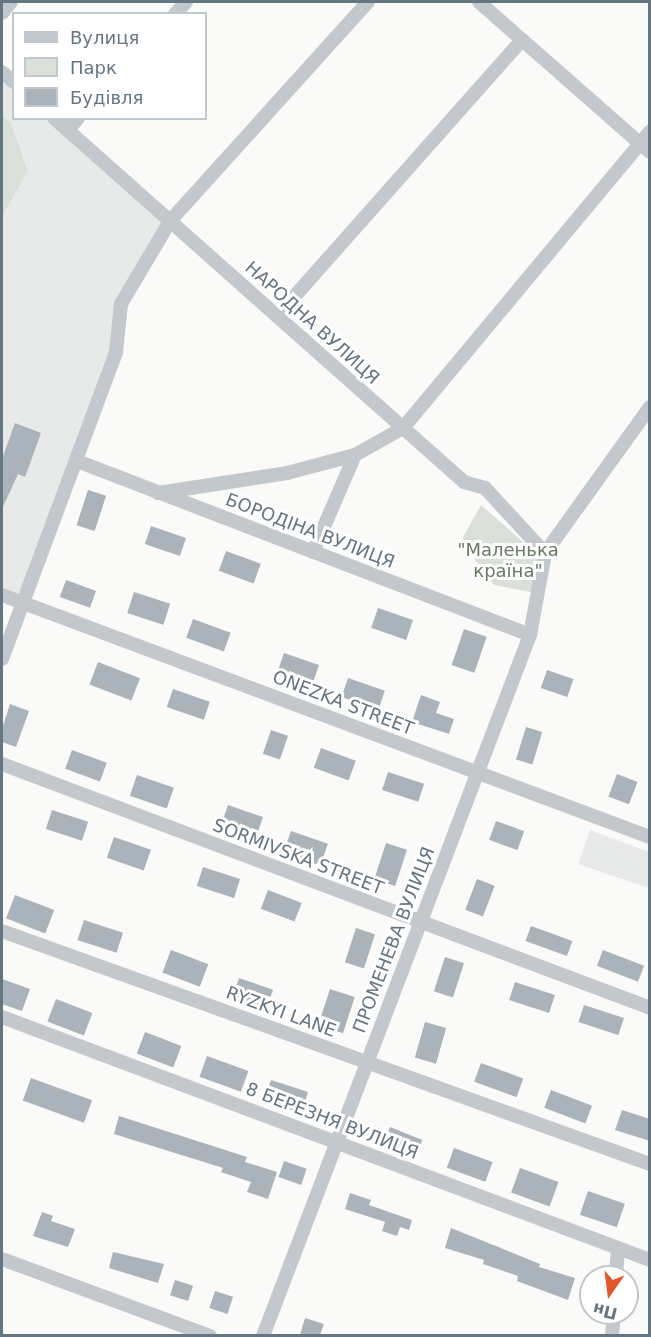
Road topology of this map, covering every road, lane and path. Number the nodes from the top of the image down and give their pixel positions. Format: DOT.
graph roads {
  1 [pos="11,2"];
  2 [pos="368,2"];
  3 [pos="479,2"];
  4 [pos="2,13"];
  5 [pos="522,40"];
  6 [pos="56,120"];
  7 [pos="76,120"];
  8 [pos="68,130"];
  9 [pos="650,132"];
  10 [pos="645,148"];
  11 [pos="170,221"];
  12 [pos="277,316"];
  13 [pos="650,407"];
  14 [pos="403,428"];
  15 [pos="355,455"];
  16 [pos="77,461"];
  17 [pos="158,493"];
  18 [pos="313,552"];
  19 [pos="545,553"];
  20 [pos="2,595"];
  21 [pos="23,603"];
  22 [pos="530,634"];
  23 [pos="2,659"];
  24 [pos="2,764"];
  25 [pos="477,773"];
  26 [pos="650,837"];
  27 [pos="420,922"];
  28 [pos="2,931"];
  29 [pos="650,1008"];
  30 [pos="2,1017"];
  31 [pos="367,1062"];
  32 [pos="337,1142"];
  33 [pos="650,1164"];
  34 [pos="618,1249"];
  35 [pos="648,1256"];
  36 [pos="2,1259"];
  37 [pos="617,1265"];
  38 [pos="210,1335"];
  39 [pos="263,1335"];
  1 -- 4 [label="street"];
  2 -- 11 [label="street"];
  3 -- 5 [label="street"];
  5 -- 10 [label="street"];
  5 -- 12 [label="street"];
  6 -- 8 [label="street, НАРОДНА ВУЛИЦЯ"];
  7 -- 8 [label="street"];
  8 -- 11 [label="street, НАРОДНА ВУЛИЦЯ"];
  9 -- 10 [label="street"];
  10 -- 14 [label="street"];
  11 -- 12 [label="street, НАРОДНА ВУЛИЦЯ"];
  11 -- 16 [label="street"];
  12 -- 14 [label="street, НАРОДНА ВУЛИЦЯ"];
  13 -- 19 [label="street"];
  14 -- 15 [label="street"];
  14 -- 19 [label="street, НАРОДНА ВУЛИЦЯ"];
  15 -- 17 [label="street"];
  15 -- 18 [label="street"];
  16 -- 17 [label="street, БОРОДІНА ВУЛИЦЯ"];
  16 -- 21 [label="street"];
  17 -- 18 [label="street, БОРОДІНА ВУЛИЦЯ"];
  18 -- 22 [label="street, БОРОДІНА ВУЛИЦЯ"];
  19 -- 22 [label="street, ПРОМЕНЕВА ВУЛИЦЯ"];
  20 -- 21 [label="street, ONEZKA STREET"];
  21 -- 23 [label="street"];
  21 -- 25 [label="street, ONEZKA STREET"];
  22 -- 25 [label="street, ПРОМЕНЕВА ВУЛИЦЯ"];
  24 -- 27 [label="street, SORMIVSKA STREET"];
  25 -- 26 [label="street, ONEZKA STREET"];
  25 -- 27 [label="street, ПРОМЕНЕВА ВУЛИЦЯ"];
  27 -- 29 [label="street, SORMIVSKA STREET"];
  27 -- 31 [label="street, ПРОМЕНЕВА ВУЛИЦЯ"];
  28 -- 31 [label="street, RYZKYI LANE"];
  30 -- 32 [label="street, 8 БЕРЕЗНЯ ВУЛИЦЯ"];
  31 -- 32 [label="street, ПРОМЕНЕВА ВУЛИЦЯ"];
  31 -- 33 [label="street, RYZKYI LANE"];
  32 -- 34 [label="street, 8 БЕРЕЗНЯ ВУЛИЦЯ"];
  32 -- 39 [label="street, ПРОМЕНЕВА ВУЛИЦЯ"];
  34 -- 35 [label="street, 8 БЕРЕЗНЯ ВУЛИЦЯ"];
  34 -- 37 [label="street"];
  36 -- 38 [label="street"];
}
